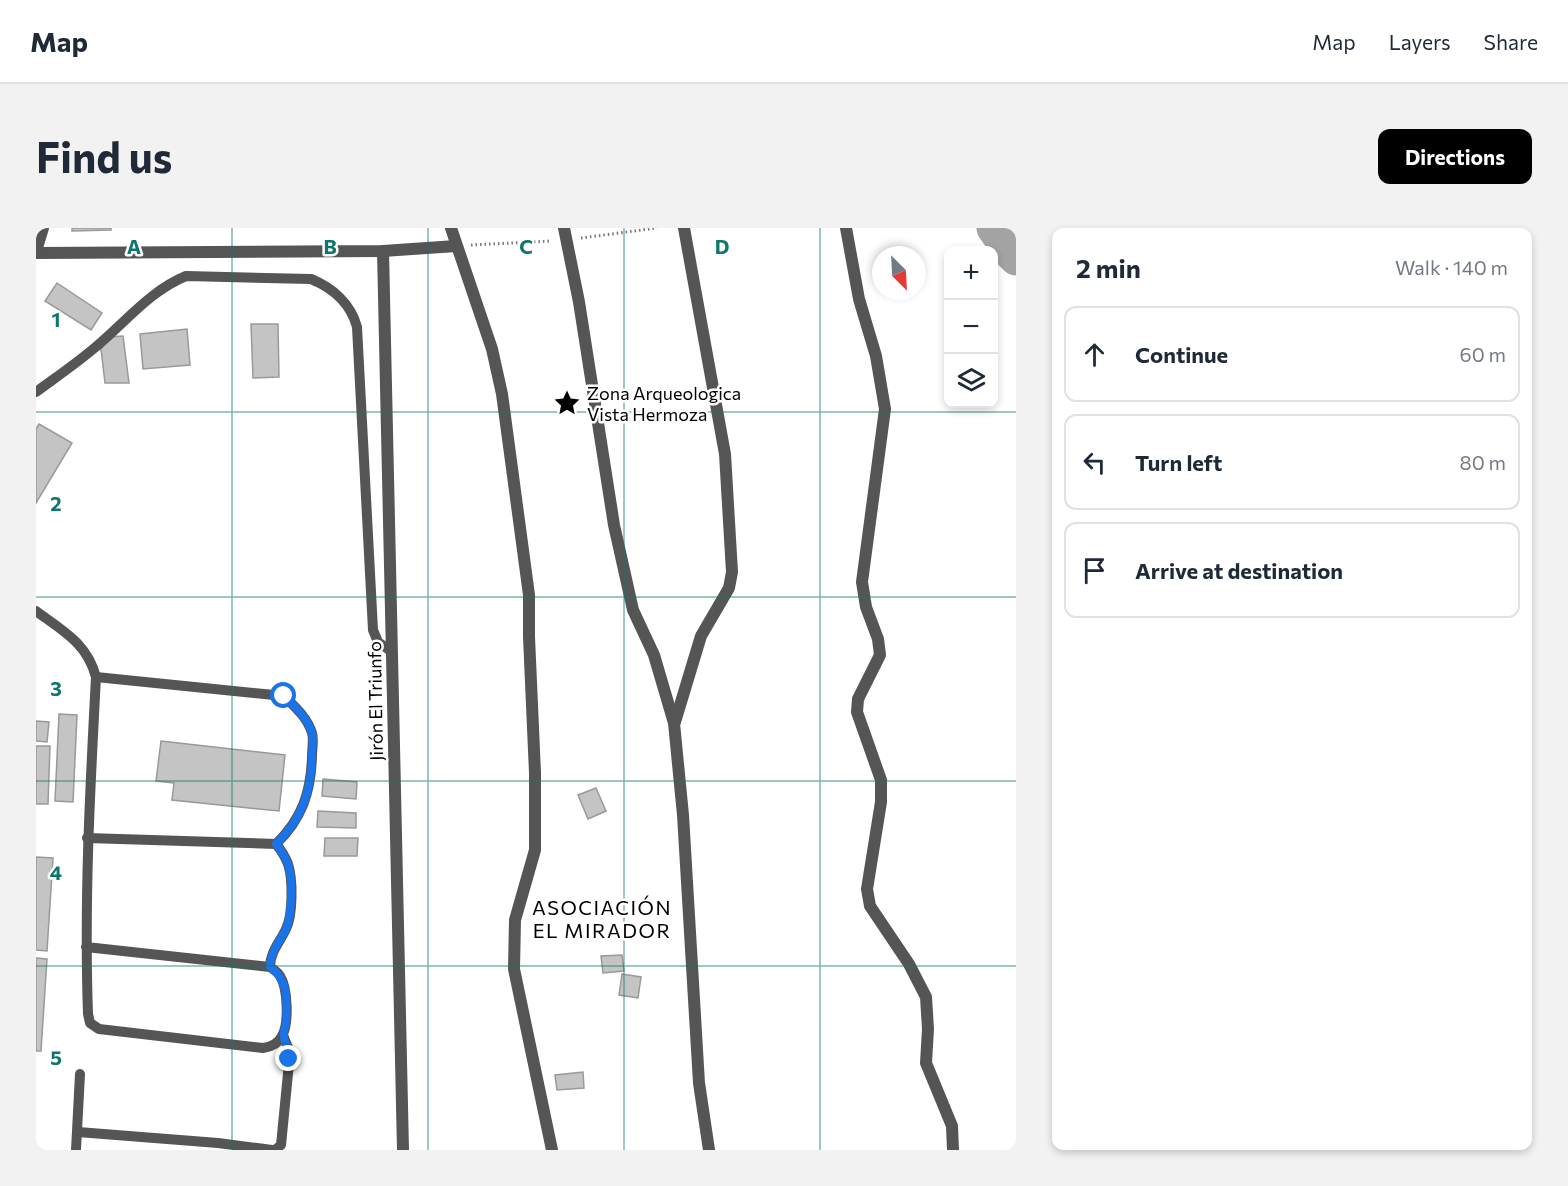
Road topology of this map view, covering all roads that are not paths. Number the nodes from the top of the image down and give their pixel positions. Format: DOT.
graph roads {
  1 [pos="43,228"];
  2 [pos="451,228"];
  3 [pos="564,228"];
  4 [pos="684,228"];
  5 [pos="846,228"];
  6 [pos="456,246"];
  7 [pos="383,251"];
  8 [pos="36,252"];
  9 [pos="36,392"];
  10 [pos="36,611"];
  11 [pos="392,652"];
  12 [pos="96,677"];
  13 [pos="674,723"];
  14 [pos="87,838"];
  15 [pos="276,844"];
  16 [pos="86,946"];
  17 [pos="270,967"];
  18 [pos="283,1035"];
  19 [pos="80,1074"];
  20 [pos="78,1132"];
  21 [pos="76,1150"];
  22 [pos="273,1150"];
  23 [pos="403,1150"];
  24 [pos="552,1150"];
  25 [pos="709,1150"];
  26 [pos="952,1150"];
  1 -- 8 [label="street"];
  2 -- 6 [label="street"];
  3 -- 13 [label="street"];
  4 -- 13 [label="street"];
  5 -- 26 [label="street"];
  6 -- 7 [label="street"];
  6 -- 24 [label="street"];
  7 -- 8 [label="street"];
  7 -- 11 [label="street, Jirón El Triunfo"];
  9 -- 11 [label="lane"];
  10 -- 12 [label="lane"];
  11 -- 23 [label="street, Jirón El Triunfo"];
  12 -- 14 [label="lane"];
  12 -- 15 [label="lane"];
  13 -- 25 [label="street"];
  14 -- 15 [label="lane"];
  14 -- 16 [label="lane"];
  15 -- 17 [label="lane"];
  16 -- 17 [label="lane"];
  16 -- 18 [label="lane"];
  17 -- 18 [label="lane"];
  18 -- 22 [label="lane"];
  19 -- 20 [label="lane"];
  20 -- 21 [label="lane"];
  20 -- 22 [label="lane"];
}
